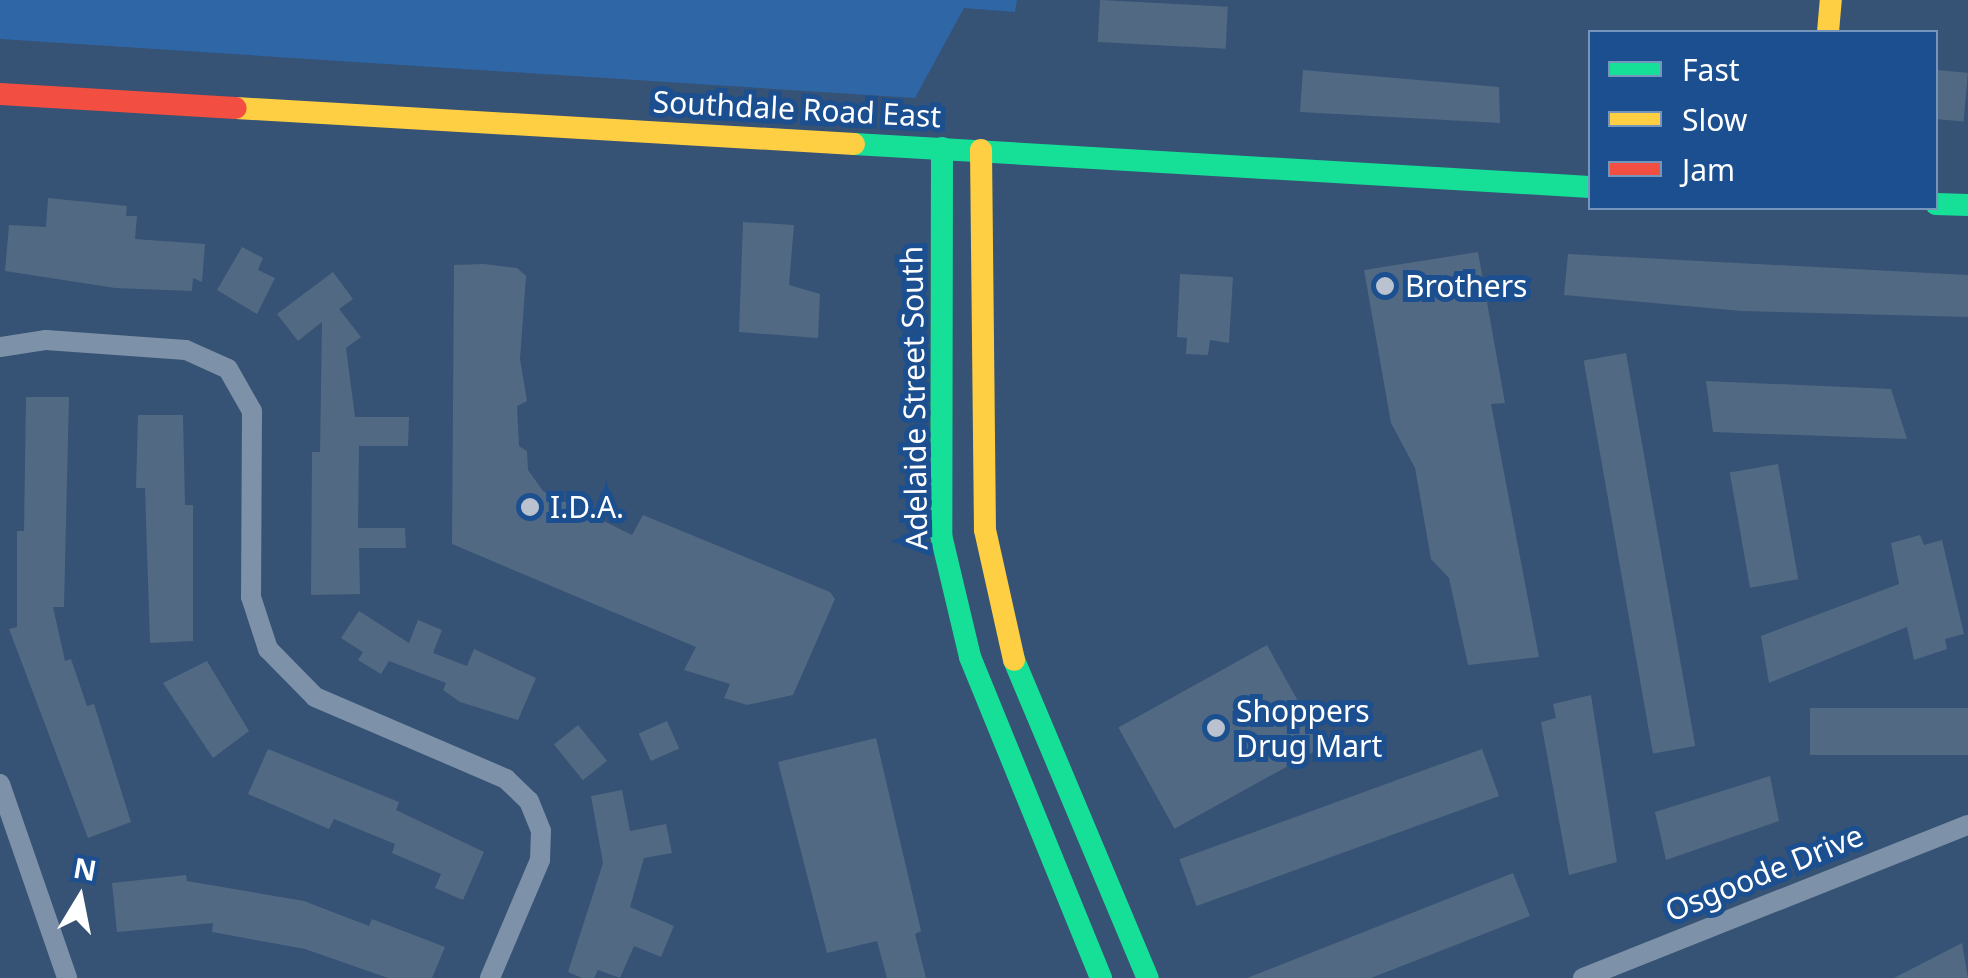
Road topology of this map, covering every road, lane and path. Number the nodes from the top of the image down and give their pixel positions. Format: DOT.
graph roads {
  1 [pos="1831,0"];
  2 [pos="1828,30"];
  3 [pos="0,94"];
  4 [pos="942,148"];
  5 [pos="980,150"];
  6 [pos="1588,187"];
  7 [pos="1938,204"];
  8 [pos="1968,206"];
  9 [pos="0,347"];
  10 [pos="0,784"];
  11 [pos="1968,826"];
  12 [pos="66,978"];
  13 [pos="490,978"];
  14 [pos="1101,978"];
  15 [pos="1148,978"];
  16 [pos="1583,978"];
  1 -- 2 [label="street"];
  3 -- 4 [label="street, Southdale Road East"];
  4 -- 5 [label="street, Southdale Road East"];
  4 -- 14 [label="street, Adelaide Street South"];
  5 -- 6 [label="street, Southdale Road East"];
  5 -- 15 [label="street"];
  7 -- 8 [label="street"];
  9 -- 13 [label="street"];
  10 -- 12 [label="street"];
  11 -- 16 [label="street, Osgoode Drive"];
}
